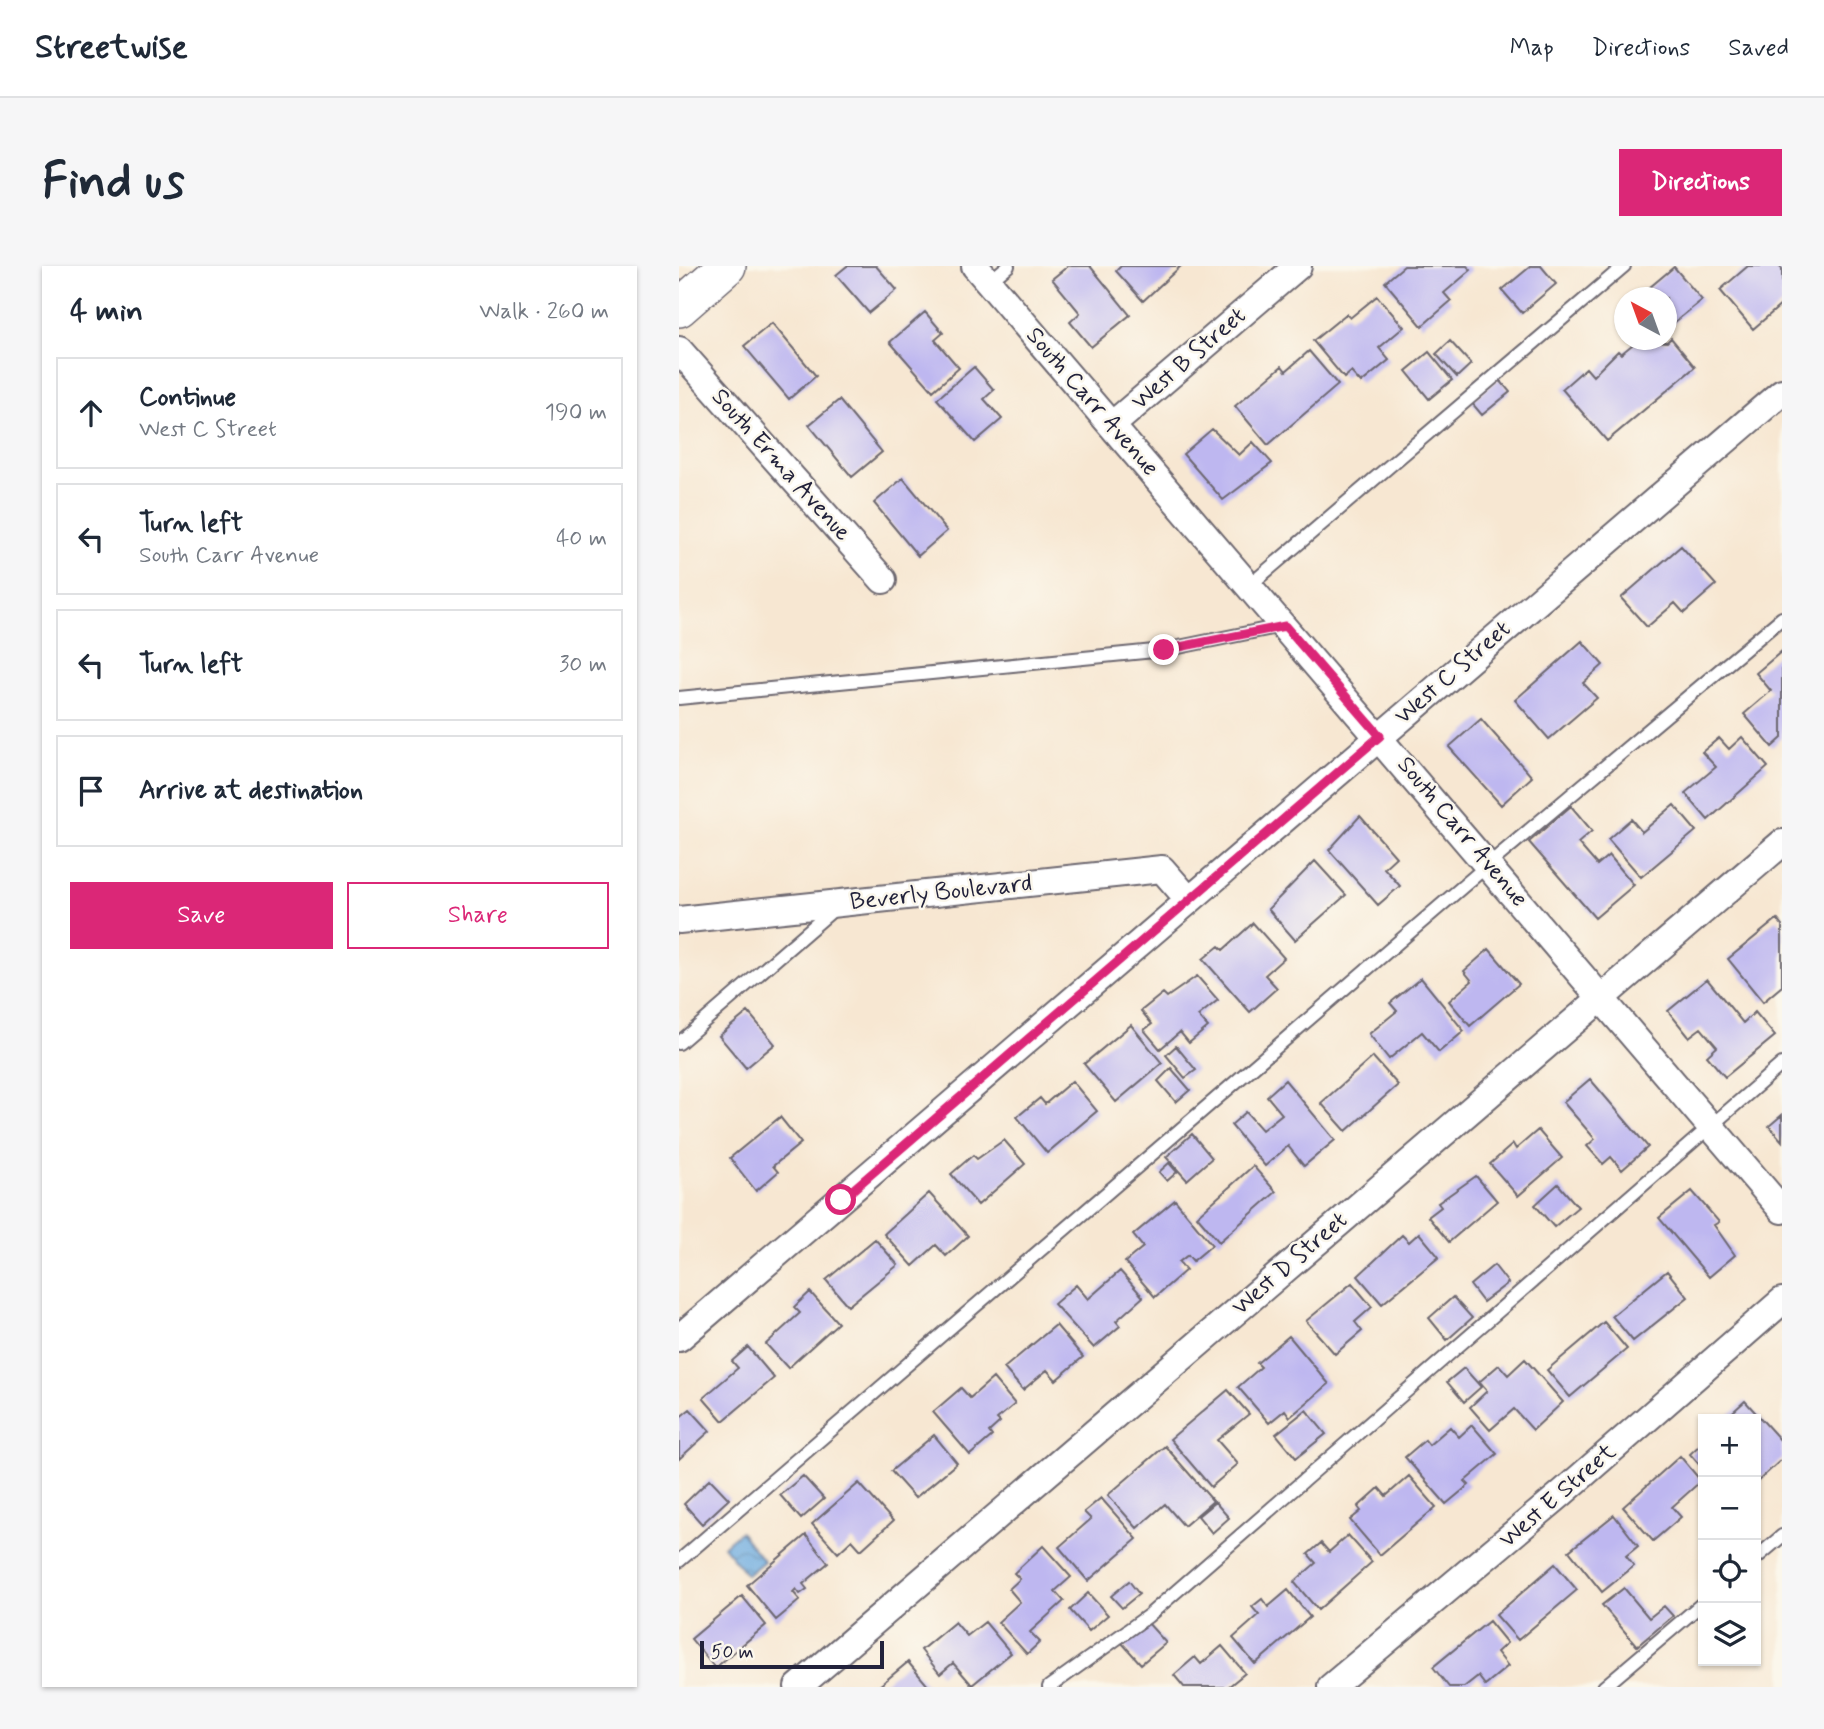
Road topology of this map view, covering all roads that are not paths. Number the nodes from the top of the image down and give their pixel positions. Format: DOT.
graph roads {
  1 [pos="727,266"];
  2 [pos="1298,266"];
  3 [pos="1624,266"];
  4 [pos="990,271"];
  5 [pos="679,308"];
  6 [pos="679,350"];
  7 [pos="1782,392"];
  8 [pos="1112,425"];
  9 [pos="883,580"];
  10 [pos="1250,585"];
  11 [pos="1782,618"];
  12 [pos="1285,626"];
  13 [pos="679,698"];
  14 [pos="1380,736"];
  15 [pos="1782,843"];
  16 [pos="1489,864"];
  17 [pos="1189,900"];
  18 [pos="841,903"];
  19 [pos="679,920"];
  20 [pos="1602,997"];
  21 [pos="679,1043"];
  22 [pos="1782,1064"];
  23 [pos="1710,1125"];
  24 [pos="1782,1210"];
  25 [pos="1782,1301"];
  26 [pos="679,1338"];
  27 [pos="1782,1536"];
  28 [pos="1761,1554"];
  29 [pos="679,1561"];
  30 [pos="1698,1607"];
  31 [pos="798,1687"];
  32 [pos="1049,1687"];
  33 [pos="1331,1687"];
  34 [pos="1604,1687"];
  1 -- 5 [label="street"];
  2 -- 8 [label="street, West B Street"];
  3 -- 10 [label="lane"];
  4 -- 8 [label="street, South Carr Avenue"];
  6 -- 9 [label="street, South Erma Avenue"];
  7 -- 14 [label="street, West C Street"];
  8 -- 10 [label="street, South Carr Avenue"];
  10 -- 12 [label="street, South Carr Avenue"];
  11 -- 16 [label="lane"];
  12 -- 13 [label="lane"];
  12 -- 14 [label="street, South Carr Avenue"];
  14 -- 16 [label="street, South Carr Avenue"];
  14 -- 17 [label="street, West C Street"];
  15 -- 20 [label="street, West D Street"];
  16 -- 20 [label="street, South Carr Avenue"];
  16 -- 29 [label="lane"];
  17 -- 18 [label="street, Beverly Boulevard"];
  17 -- 26 [label="street, West C Street"];
  18 -- 19 [label="street, Beverly Boulevard"];
  18 -- 21 [label="lane"];
  20 -- 23 [label="street, South Carr Avenue"];
  20 -- 31 [label="street, West D Street"];
  22 -- 23 [label="lane"];
  23 -- 24 [label="street, South Carr Avenue"];
  23 -- 32 [label="lane"];
  25 -- 33 [label="street, West E Street"];
  27 -- 28 [label="lane"];
  30 -- 34 [label="lane"];
}
